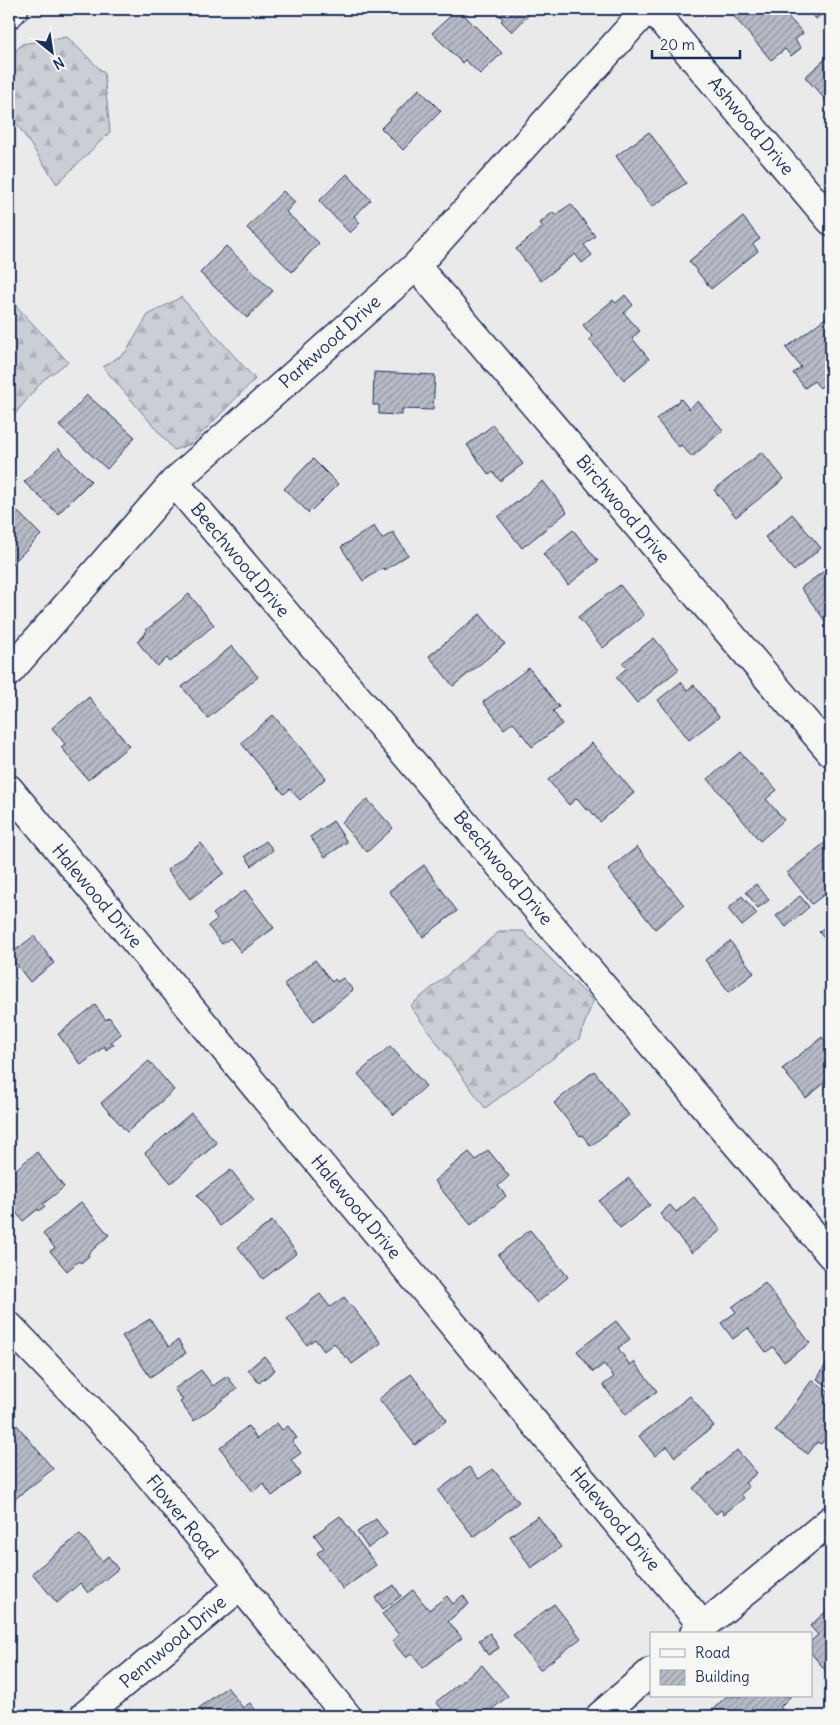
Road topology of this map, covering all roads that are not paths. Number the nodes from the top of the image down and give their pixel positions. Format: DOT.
graph roads {
  1 [pos="14,9"];
  2 [pos="647,9"];
  3 [pos="652,9"];
  4 [pos="9,14"];
  5 [pos="831,221"];
  6 [pos="416,266"];
  7 [pos="174,482"];
  8 [pos="9,672"];
  9 [pos="831,752"];
  10 [pos="9,789"];
  11 [pos="831,1255"];
  12 [pos="11,1334"];
  13 [pos="831,1520"];
  14 [pos="239,1587"];
  15 [pos="699,1630"];
  16 [pos="650,1673"];
  17 [pos="84,1716"];
  18 [pos="346,1716"];
  19 [pos="600,1716"];
  1 -- 4 [label="street"];
  2 -- 6 [label="street, Parkwood Drive"];
  3 -- 5 [label="street, Ashwood Drive"];
  6 -- 7 [label="street, Parkwood Drive"];
  6 -- 9 [label="street, Birchwood Drive"];
  7 -- 8 [label="street, Parkwood Drive"];
  7 -- 11 [label="street, Beechwood Drive"];
  10 -- 15 [label="street, Halewood Drive"];
  12 -- 14 [label="street, Flower Road"];
  13 -- 15 [label="street"];
  14 -- 17 [label="street, Pennwood Drive"];
  14 -- 18 [label="street, Flower Road"];
  16 -- 19 [label="street"];
}
